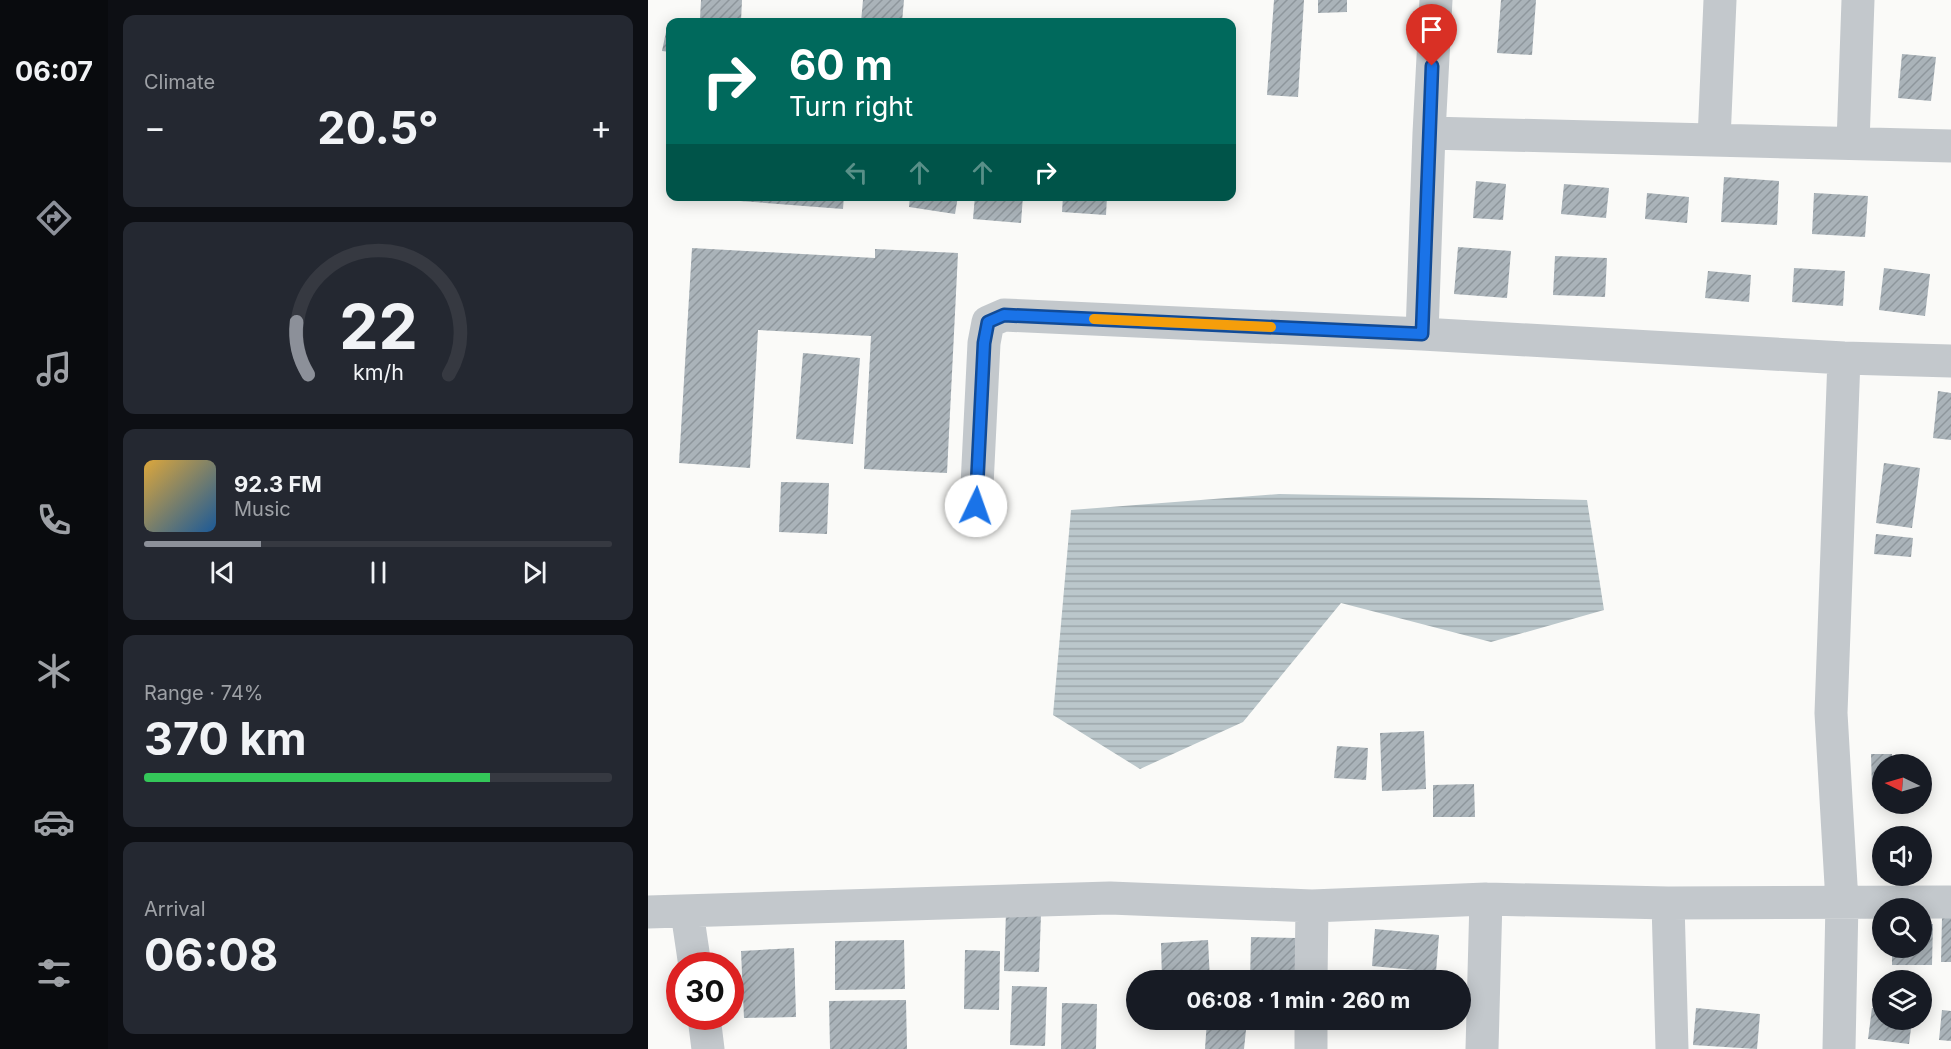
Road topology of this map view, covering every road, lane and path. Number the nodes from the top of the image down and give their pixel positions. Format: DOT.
graph roads {
  1 [pos="1436,0"];
  2 [pos="1720,0"];
  3 [pos="1858,0"];
  4 [pos="1429,133"];
  5 [pos="1714,140"];
  6 [pos="1853,143"];
  7 [pos="1951,146"];
  8 [pos="1422,334"];
  9 [pos="1844,358"];
  10 [pos="1951,361"];
  11 [pos="976,506"];
  12 [pos="1486,899"];
  13 [pos="1842,902"];
  14 [pos="1951,902"];
  15 [pos="1668,903"];
  16 [pos="1312,906"];
  17 [pos="648,912"];
  18 [pos="687,912"];
  19 [pos="694,952"];
  20 [pos="1311,970"];
  21 [pos="706,1030"];
  22 [pos="1311,1030"];
  23 [pos="708,1049"];
  24 [pos="1311,1049"];
  25 [pos="1482,1049"];
  26 [pos="1672,1049"];
  27 [pos="1839,1049"];
  1 -- 4 [label="street"];
  2 -- 5 [label="street"];
  3 -- 6 [label="street"];
  4 -- 5 [label="street"];
  4 -- 8 [label="street"];
  5 -- 6 [label="street"];
  6 -- 7 [label="street"];
  8 -- 9 [label="street"];
  8 -- 11 [label="street"];
  9 -- 10 [label="street"];
  9 -- 13 [label="street"];
  12 -- 15 [label="street"];
  12 -- 16 [label="street"];
  12 -- 25 [label="street"];
  13 -- 14 [label="street"];
  13 -- 15 [label="street"];
  13 -- 27 [label="street"];
  15 -- 26 [label="street"];
  16 -- 18 [label="street"];
  16 -- 20 [label="street"];
  17 -- 18 [label="street"];
  18 -- 19 [label="street"];
  21 -- 23 [label="street"];
  22 -- 24 [label="street"];
}
